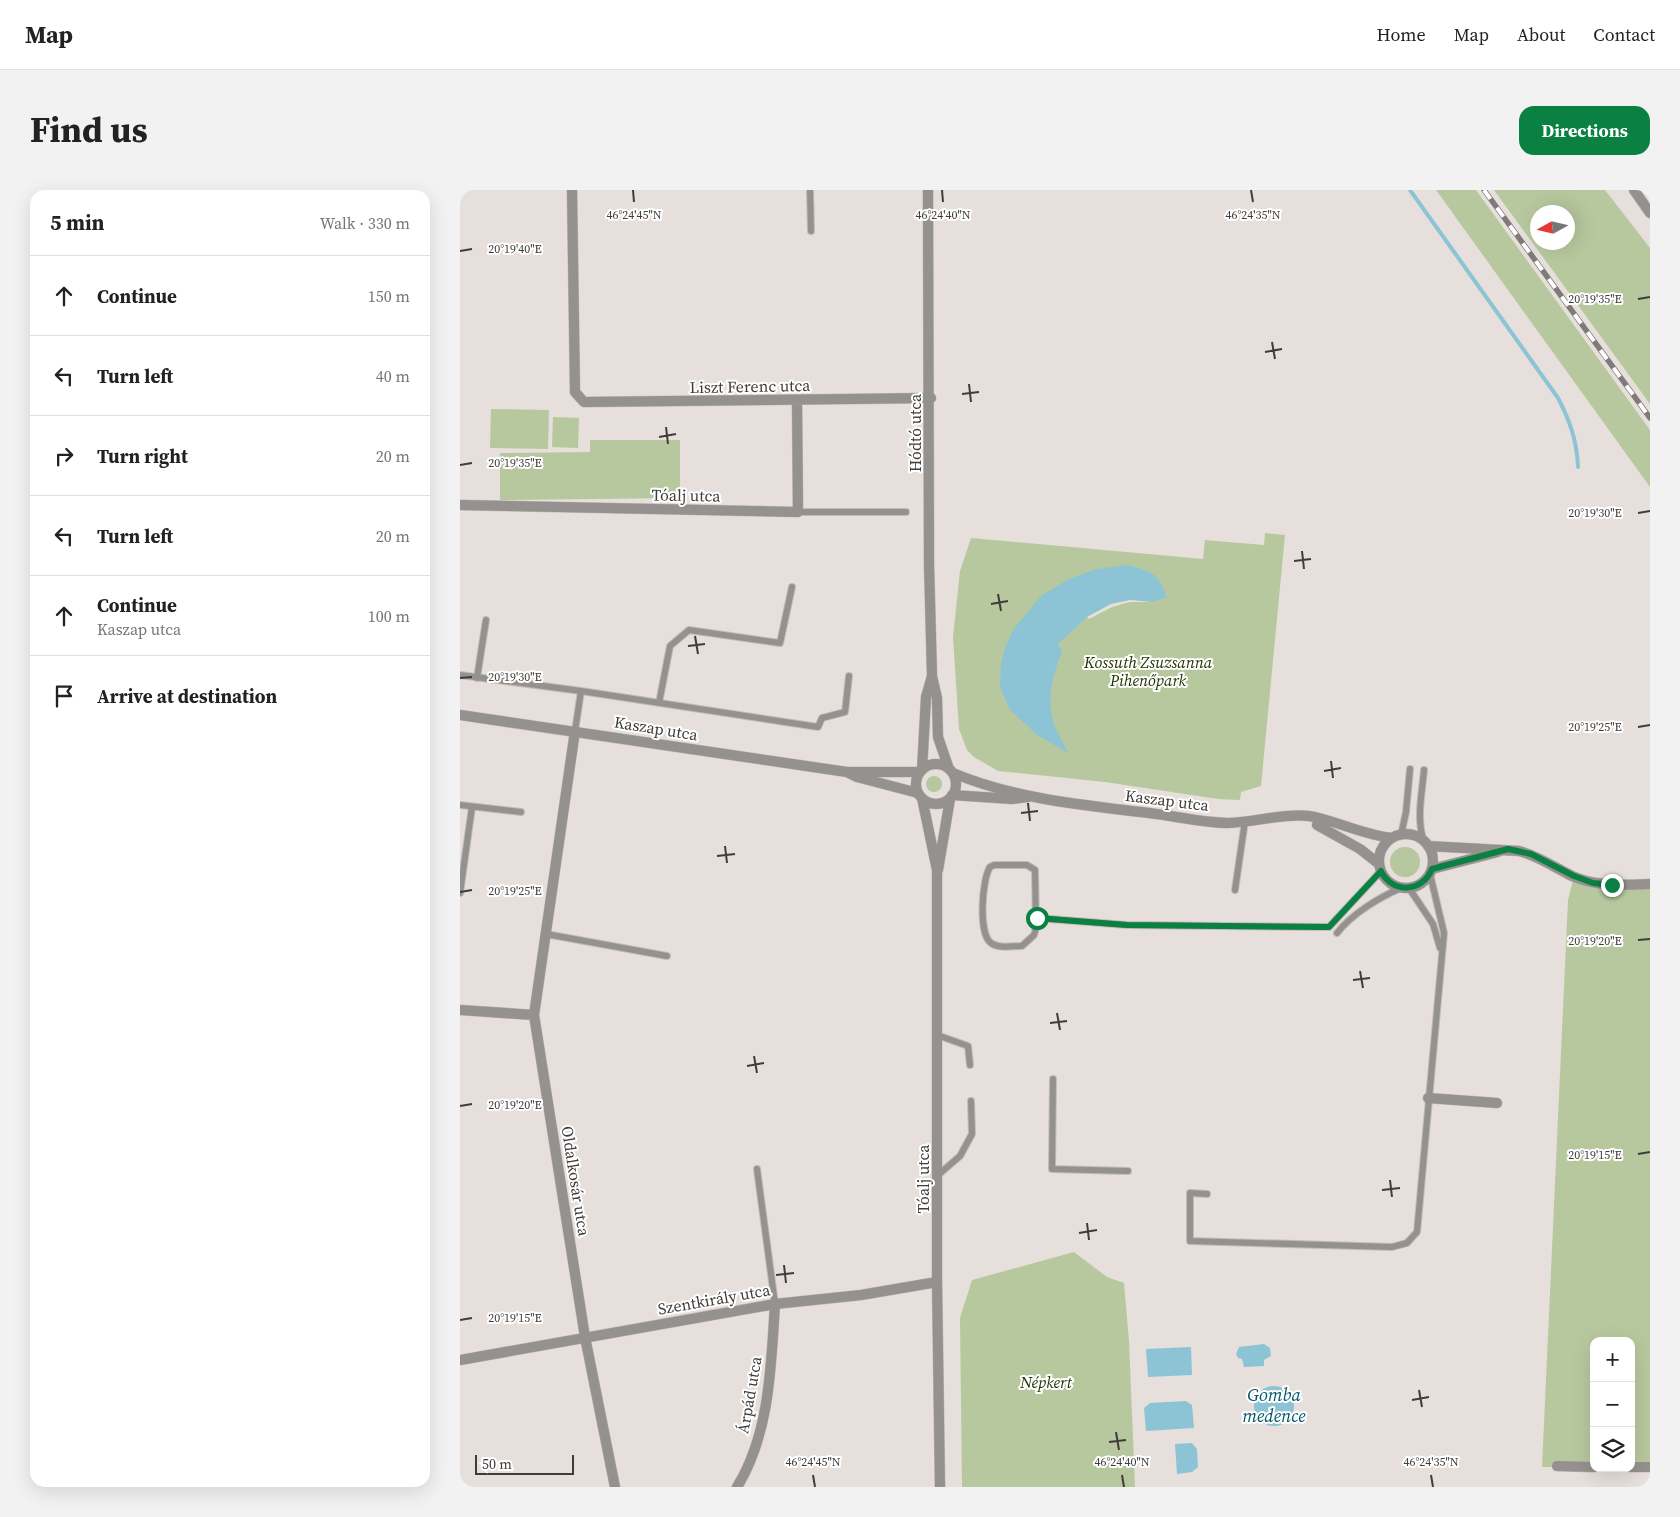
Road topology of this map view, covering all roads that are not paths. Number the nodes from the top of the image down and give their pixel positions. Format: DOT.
graph roads {
  1 [pos="572,190"];
  2 [pos="810,190"];
  3 [pos="928,190"];
  4 [pos="1634,190"];
  5 [pos="1650,212"];
  6 [pos="811,231"];
  7 [pos="930,398"];
  8 [pos="798,400"];
  9 [pos="460,505"];
  10 [pos="798,512"];
  11 [pos="906,512"];
  12 [pos="792,587"];
  13 [pos="486,620"];
  14 [pos="460,675"];
  15 [pos="849,676"];
  16 [pos="932,676"];
  17 [pos="477,678"];
  18 [pos="581,691"];
  19 [pos="659,703"];
  20 [pos="460,715"];
  21 [pos="575,731"];
  22 [pos="1410,769"];
  23 [pos="1424,770"];
  24 [pos="921,771"];
  25 [pos="951,771"];
  26 [pos="847,772"];
  27 [pos="920,795"];
  28 [pos="951,797"];
  29 [pos="1029,797"];
  30 [pos="460,805"];
  31 [pos="472,806"];
  32 [pos="521,812"];
  33 [pos="1303,817"];
  34 [pos="1245,820"];
  35 [pos="1397,836"];
  36 [pos="1426,844"];
  37 [pos="1508,849"];
  38 [pos="1380,867"];
  39 [pos="937,870"];
  40 [pos="1431,872"];
  41 [pos="1650,884"];
  42 [pos="1405,888"];
  43 [pos="1235,890"];
  44 [pos="460,893"];
  45 [pos="1037,918"];
  46 [pos="1336,933"];
  47 [pos="546,934"];
  48 [pos="1441,950"];
  49 [pos="667,956"];
  50 [pos="460,1010"];
  51 [pos="534,1015"];
  52 [pos="937,1035"];
  53 [pos="970,1065"];
  54 [pos="1053,1079"];
  55 [pos="1428,1098"];
  56 [pos="971,1101"];
  57 [pos="1497,1103"];
  58 [pos="757,1169"];
  59 [pos="1128,1170"];
  60 [pos="938,1175"];
  61 [pos="1207,1194"];
  62 [pos="937,1282"];
  63 [pos="775,1304"];
  64 [pos="585,1337"];
  65 [pos="460,1360"];
  66 [pos="1557,1466"];
  67 [pos="1590,1467"];
  68 [pos="1635,1467"];
  69 [pos="1650,1468"];
  70 [pos="615,1487"];
  71 [pos="737,1487"];
  72 [pos="940,1487"];
  1 -- 8 [label="street, Liszt Ferenc utca"];
  2 -- 6 [label="lane"];
  3 -- 7 [label="street, Hódtó utca"];
  4 -- 5 [label="street"];
  7 -- 8 [label="street, Liszt Ferenc utca"];
  7 -- 16 [label="street, Hódtó utca"];
  8 -- 10 [label="street"];
  9 -- 10 [label="street, Tóalj utca"];
  10 -- 11 [label="lane"];
  12 -- 19 [label="lane"];
  13 -- 17 [label="lane"];
  14 -- 17 [label="lane"];
  15 -- 19 [label="lane"];
  16 -- 24 [label="street, Hódtó utca"];
  16 -- 25 [label="street, Hódtó utca"];
  17 -- 18 [label="lane"];
  18 -- 19 [label="lane"];
  18 -- 21 [label="lane"];
  20 -- 21 [label="street, Kaszap utca"];
  21 -- 26 [label="street, Kaszap utca"];
  21 -- 47 [label="street, Oldalkosár utca"];
  22 -- 35 [label="lane"];
  23 -- 36 [label="lane"];
  24 -- 25 [label="street"];
  24 -- 26 [label="street, Kaszap utca"];
  24 -- 27 [label="street"];
  25 -- 28 [label="street"];
  25 -- 29 [label="street, Kaszap utca"];
  26 -- 27 [label="street, Kaszap utca"];
  27 -- 28 [label="street"];
  27 -- 39 [label="street, Tóalj utca"];
  28 -- 29 [label="street, Kaszap utca"];
  28 -- 39 [label="street, Tóalj utca"];
  29 -- 34 [label="street, Kaszap utca"];
  30 -- 31 [label="lane"];
  31 -- 32 [label="lane"];
  31 -- 44 [label="lane"];
  33 -- 34 [label="street, Kaszap utca"];
  33 -- 35 [label="street, Kaszap utca"];
  33 -- 38 [label="street, Kaszap utca"];
  34 -- 43 [label="lane"];
  35 -- 36 [label="street"];
  35 -- 38 [label="street"];
  36 -- 37 [label="street"];
  36 -- 40 [label="street"];
  37 -- 40 [label="street"];
  37 -- 41 [label="street"];
  38 -- 42 [label="street"];
  38 -- 45 [label="lane"];
  39 -- 52 [label="street, Tóalj utca"];
  40 -- 42 [label="street"];
  40 -- 48 [label="lane"];
  42 -- 46 [label="lane"];
  42 -- 48 [label="lane"];
  45 -- 45 [label="lane"];
  47 -- 49 [label="lane"];
  47 -- 51 [label="street, Oldalkosár utca"];
  48 -- 55 [label="lane"];
  50 -- 51 [label="street"];
  51 -- 64 [label="street, Oldalkosár utca"];
  52 -- 53 [label="lane"];
  52 -- 60 [label="street, Tóalj utca"];
  54 -- 59 [label="lane"];
  55 -- 57 [label="street"];
  55 -- 61 [label="lane"];
  56 -- 60 [label="lane"];
  58 -- 63 [label="lane"];
  60 -- 62 [label="street, Tóalj utca"];
  62 -- 63 [label="street, Szentkirály utca"];
  62 -- 72 [label="street, Tóalj utca"];
  63 -- 64 [label="street, Szentkirály utca"];
  63 -- 71 [label="street, Árpád utca"];
  64 -- 65 [label="street, Szentkirály utca"];
  64 -- 70 [label="street, Oldalkosár utca"];
  66 -- 67 [label="street"];
  68 -- 69 [label="street"];
}
